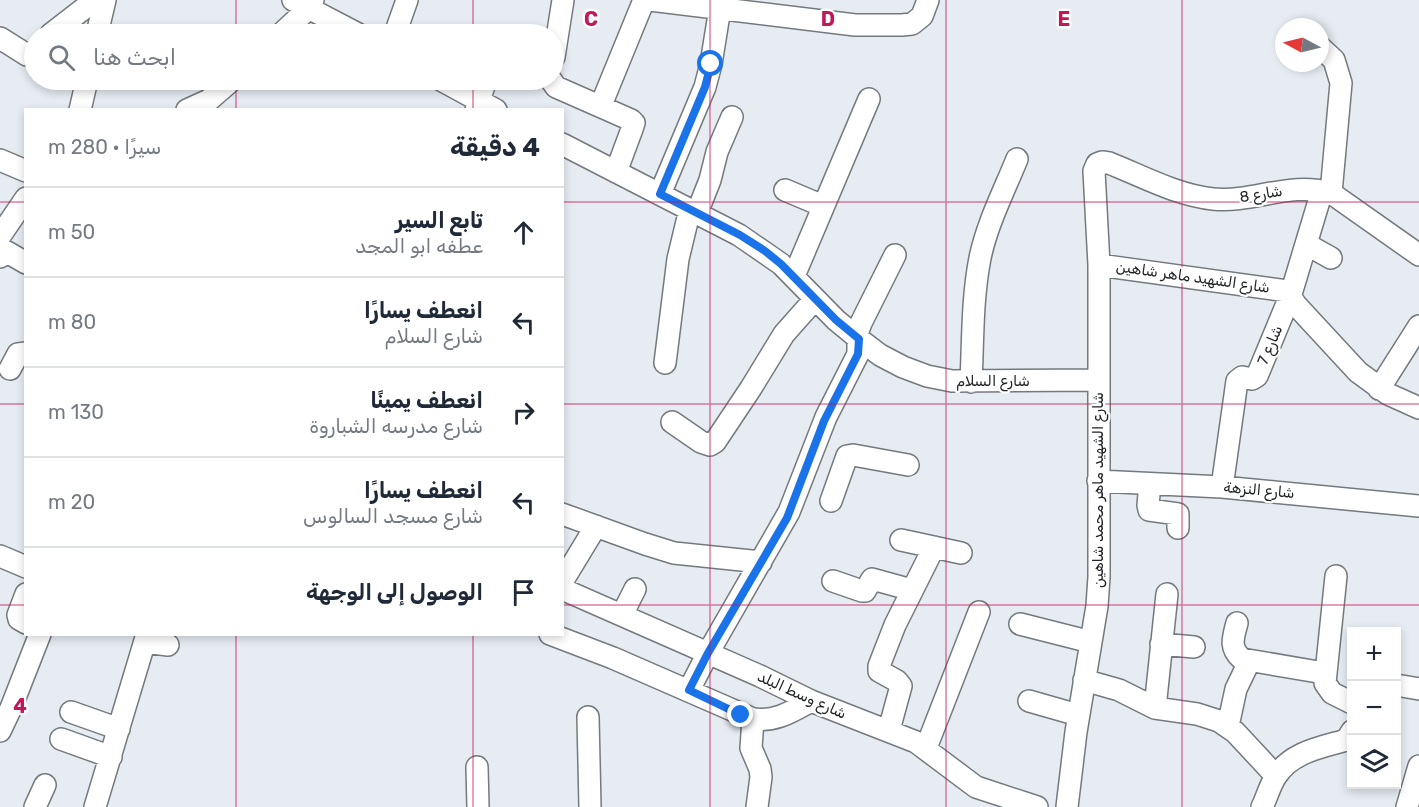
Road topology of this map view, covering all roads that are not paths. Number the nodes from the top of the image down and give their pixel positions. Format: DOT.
graph roads {
  1 [pos="95,0"];
  2 [pos="105,0"];
  3 [pos="407,0"];
  4 [pos="563,0"];
  5 [pos="644,0"];
  6 [pos="650,0"];
  7 [pos="928,0"];
  8 [pos="305,3"];
  9 [pos="720,8"];
  10 [pos="64,24"];
  11 [pos="99,24"];
  12 [pos="289,24"];
  13 [pos="341,24"];
  14 [pos="399,24"];
  15 [pos="559,24"];
  16 [pos="0,38"];
  17 [pos="24,53"];
  18 [pos="1329,55"];
  19 [pos="85,90"];
  20 [pos="221,90"];
  21 [pos="458,90"];
  22 [pos="485,90"];
  23 [pos="564,90"];
  24 [pos="869,99"];
  25 [pos="601,105"];
  26 [pos="484,106"];
  27 [pos="80,108"];
  28 [pos="195,108"];
  29 [pos="732,117"];
  30 [pos="564,145"];
  31 [pos="1017,159"];
  32 [pos="0,160"];
  33 [pos="24,170"];
  34 [pos="1094,171"];
  35 [pos="616,172"];
  36 [pos="785,190"];
  37 [pos="1327,192"];
  38 [pos="660,194"];
  39 [pos="24,202"];
  40 [pos="823,206"];
  41 [pos="694,211"];
  42 [pos="1306,244"];
  43 [pos="1,248"];
  44 [pos="894,255"];
  45 [pos="1419,255"];
  46 [pos="1331,258"];
  47 [pos="24,262"];
  48 [pos="1099,265"];
  49 [pos="794,276"];
  50 [pos="1291,294"];
  51 [pos="815,299"];
  52 [pos="1419,326"];
  53 [pos="859,339"];
  54 [pos="24,353"];
  55 [pos="665,363"];
  56 [pos="10,369"];
  57 [pos="1098,380"];
  58 [pos="971,382"];
  59 [pos="1379,389"];
  60 [pos="1419,408"];
  61 [pos="672,423"];
  62 [pos="816,443"];
  63 [pos="847,456"];
  64 [pos="908,465"];
  65 [pos="1098,481"];
  66 [pos="1150,484"];
  67 [pos="1222,487"];
  68 [pos="831,501"];
  69 [pos="1419,506"];
  70 [pos="564,515"];
  71 [pos="596,526"];
  72 [pos="1178,528"];
  73 [pos="902,540"];
  74 [pos="934,547"];
  75 [pos="960,553"];
  76 [pos="0,556"];
  77 [pos="761,562"];
  78 [pos="24,566"];
  79 [pos="1336,576"];
  80 [pos="564,579"];
  81 [pos="834,581"];
  82 [pos="635,589"];
  83 [pos="564,590"];
  84 [pos="912,590"];
  85 [pos="1167,594"];
  86 [pos="24,600"];
  87 [pos="979,612"];
  88 [pos="622,615"];
  89 [pos="24,622"];
  90 [pos="1237,623"];
  91 [pos="1020,624"];
  92 [pos="39,636"];
  93 [pos="555,636"];
  94 [pos="146,638"];
  95 [pos="1091,642"];
  96 [pos="1161,644"];
  97 [pos="168,645"];
  98 [pos="1194,648"];
  99 [pos="708,653"];
  100 [pos="1249,662"];
  101 [pos="1324,673"];
  102 [pos="1084,680"];
  103 [pos="1401,686"];
  104 [pos="1419,688"];
  105 [pos="689,690"];
  106 [pos="811,701"];
  107 [pos="1029,701"];
  108 [pos="1347,701"];
  109 [pos="1155,708"];
  110 [pos="71,712"];
  111 [pos="1078,715"];
  112 [pos="588,717"];
  113 [pos="753,718"];
  114 [pos="1228,726"];
  115 [pos="119,729"];
  116 [pos="889,730"];
  117 [pos="0,731"];
  118 [pos="1349,735"];
  119 [pos="61,739"];
  120 [pos="926,748"];
  121 [pos="111,757"];
  122 [pos="1419,766"];
  123 [pos="477,767"];
  124 [pos="1276,776"];
  125 [pos="45,785"];
  126 [pos="1024,805"];
  127 [pos="35,807"];
  128 [pos="95,807"];
  129 [pos="478,807"];
  130 [pos="590,807"];
  131 [pos="757,807"];
  132 [pos="1067,807"];
  133 [pos="1262,807"];
  134 [pos="1407,807"];
  1 -- 10 [label="street"];
  2 -- 11 [label="street"];
  3 -- 14 [label="street"];
  4 -- 15 [label="street"];
  5 -- 25 [label="street"];
  6 -- 9 [label="street"];
  7 -- 9 [label="street"];
  8 -- 12 [label="street"];
  8 -- 13 [label="street"];
  9 -- 38 [label="street"];
  16 -- 17 [label="street"];
  18 -- 37 [label="street, شارع 7"];
  19 -- 27 [label="street"];
  20 -- 28 [label="street"];
  21 -- 26 [label="street"];
  22 -- 26 [label="street"];
  23 -- 25 [label="street"];
  24 -- 40 [label="street"];
  25 -- 35 [label="street"];
  29 -- 41 [label="street"];
  30 -- 35 [label="street, شارع السلام"];
  31 -- 58 [label="street"];
  32 -- 33 [label="street"];
  34 -- 37 [label="street, شارع 8"];
  34 -- 48 [label="street, شارع الشهيد ماهر محمد شاهين"];
  35 -- 38 [label="street, شارع السلام"];
  36 -- 40 [label="street"];
  37 -- 42 [label="street, شارع 7"];
  37 -- 45 [label="street"];
  38 -- 41 [label="street, شارع السلام"];
  39 -- 43 [label="street"];
  40 -- 49 [label="street"];
  41 -- 49 [label="street, شارع السلام"];
  41 -- 55 [label="street"];
  42 -- 46 [label="street"];
  42 -- 50 [label="street, شارع 7"];
  43 -- 47 [label="street"];
  44 -- 53 [label="street"];
  48 -- 50 [label="street, شارع الشهيد ماهر شاهين"];
  48 -- 57 [label="street, شارع الشهيد ماهر محمد شاهين"];
  49 -- 51 [label="street, شارع السلام"];
  50 -- 59 [label="street, شارع الشهيد ماهر شاهين"];
  50 -- 67 [label="street, شارع 7"];
  51 -- 53 [label="street, شارع السلام"];
  51 -- 61 [label="street"];
  52 -- 59 [label="street"];
  53 -- 58 [label="street, شارع السلام"];
  53 -- 62 [label="street"];
  54 -- 56 [label="street"];
  57 -- 58 [label="street, شارع السلام"];
  57 -- 65 [label="street, شارع الشهيد ماهر محمد شاهين"];
  59 -- 60 [label="street, شارع الشهيد ماهر شاهين"];
  62 -- 63 [label="street"];
  62 -- 77 [label="street"];
  63 -- 64 [label="street"];
  63 -- 68 [label="street"];
  65 -- 66 [label="street, شارع النزهة"];
  65 -- 95 [label="street, شارع الشهيد ماهر محمد شاهين"];
  66 -- 67 [label="street, شارع النزهة"];
  66 -- 72 [label="street"];
  67 -- 69 [label="street, شارع النزهة"];
  70 -- 71 [label="street"];
  71 -- 77 [label="street"];
  71 -- 80 [label="street"];
  73 -- 74 [label="street"];
  74 -- 75 [label="street"];
  74 -- 84 [label="street"];
  76 -- 78 [label="street"];
  77 -- 99 [label="street"];
  79 -- 101 [label="street"];
  81 -- 84 [label="street"];
  82 -- 88 [label="street"];
  83 -- 88 [label="street, شارع وسط البلد"];
  84 -- 116 [label="street"];
  85 -- 96 [label="street"];
  86 -- 89 [label="street"];
  87 -- 120 [label="street"];
  88 -- 99 [label="street, شارع وسط البلد"];
  90 -- 100 [label="street"];
  91 -- 95 [label="street"];
  92 -- 117 [label="street"];
  93 -- 105 [label="street"];
  94 -- 97 [label="street"];
  94 -- 115 [label="street"];
  95 -- 102 [label="street, شارع الشهيد ماهر محمد شاهين"];
  96 -- 98 [label="street"];
  96 -- 109 [label="street"];
  99 -- 105 [label="street"];
  99 -- 106 [label="street, شارع وسط البلد"];
  100 -- 101 [label="street"];
  100 -- 114 [label="street"];
  101 -- 108 [label="street"];
  102 -- 109 [label="street"];
  102 -- 111 [label="street, شارع الشهيد ماهر محمد شاهين"];
  103 -- 104 [label="street"];
  105 -- 113 [label="street"];
  106 -- 113 [label="street"];
  106 -- 116 [label="street, شارع وسط البلد"];
  107 -- 111 [label="street"];
  109 -- 114 [label="street"];
  110 -- 115 [label="street"];
  111 -- 132 [label="street, شارع الشهيد ماهر محمد شاهين"];
  112 -- 130 [label="street"];
  113 -- 131 [label="street"];
  114 -- 124 [label="street"];
  115 -- 121 [label="street"];
  116 -- 120 [label="street, شارع وسط البلد"];
  118 -- 124 [label="street"];
  119 -- 121 [label="street"];
  120 -- 126 [label="street, شارع وسط البلد"];
  121 -- 128 [label="street"];
  122 -- 134 [label="street"];
  123 -- 129 [label="street"];
  124 -- 133 [label="street"];
  125 -- 127 [label="street"];
}
